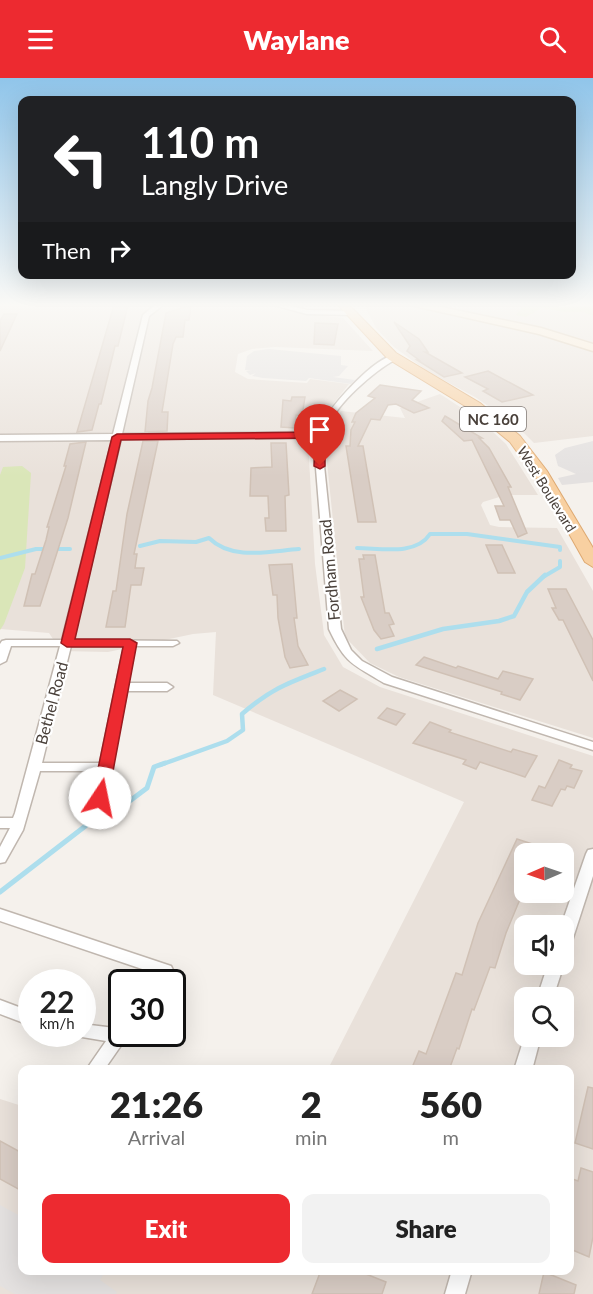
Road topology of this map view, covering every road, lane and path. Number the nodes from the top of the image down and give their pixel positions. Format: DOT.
graph roads {
  1 [pos="135,362"];
  2 [pos="384,362"];
  3 [pos="401,362"];
  4 [pos="320,435"];
  5 [pos="117,437"];
  6 [pos="0,438"];
  7 [pos="593,562"];
  8 [pos="67,643"];
  9 [pos="130,643"];
  10 [pos="173,643"];
  11 [pos="0,660"];
  12 [pos="122,687"];
  13 [pos="167,687"];
  14 [pos="593,746"];
  15 [pos="106,767"];
  16 [pos="34,768"];
  17 [pos="100,798"];
  18 [pos="0,823"];
  19 [pos="18,823"];
  20 [pos="593,854"];
  21 [pos="0,858"];
  22 [pos="0,915"];
  23 [pos="573,915"];
  24 [pos="142,969"];
  25 [pos="2,1012"];
  26 [pos="18,1015"];
  27 [pos="110,1047"];
  28 [pos="530,1047"];
  29 [pos="98,1065"];
  30 [pos="524,1065"];
  31 [pos="461,1275"];
  32 [pos="455,1294"];
  1 -- 5 [label="street, Bethel Road"];
  2 -- 4 [label="street"];
  3 -- 7 [label="main road, West Boulevard / NC 160"];
  4 -- 5 [label="street"];
  4 -- 14 [label="street, Fordham Road"];
  5 -- 6 [label="street"];
  5 -- 8 [label="street, Bethel Road"];
  8 -- 9 [label="street"];
  8 -- 11 [label="street"];
  8 -- 16 [label="street, Bethel Road"];
  9 -- 10 [label="street"];
  9 -- 12 [label="street"];
  12 -- 13 [label="street"];
  12 -- 15 [label="street"];
  15 -- 16 [label="street"];
  15 -- 17 [label="street"];
  16 -- 19 [label="street, Bethel Road"];
  18 -- 19 [label="street"];
  19 -- 21 [label="street, Bethel Road"];
  20 -- 23 [label="street"];
  22 -- 24 [label="street"];
  25 -- 26 [label="street"];
  27 -- 29 [label="street"];
  28 -- 30 [label="street"];
  31 -- 32 [label="street"];
}
